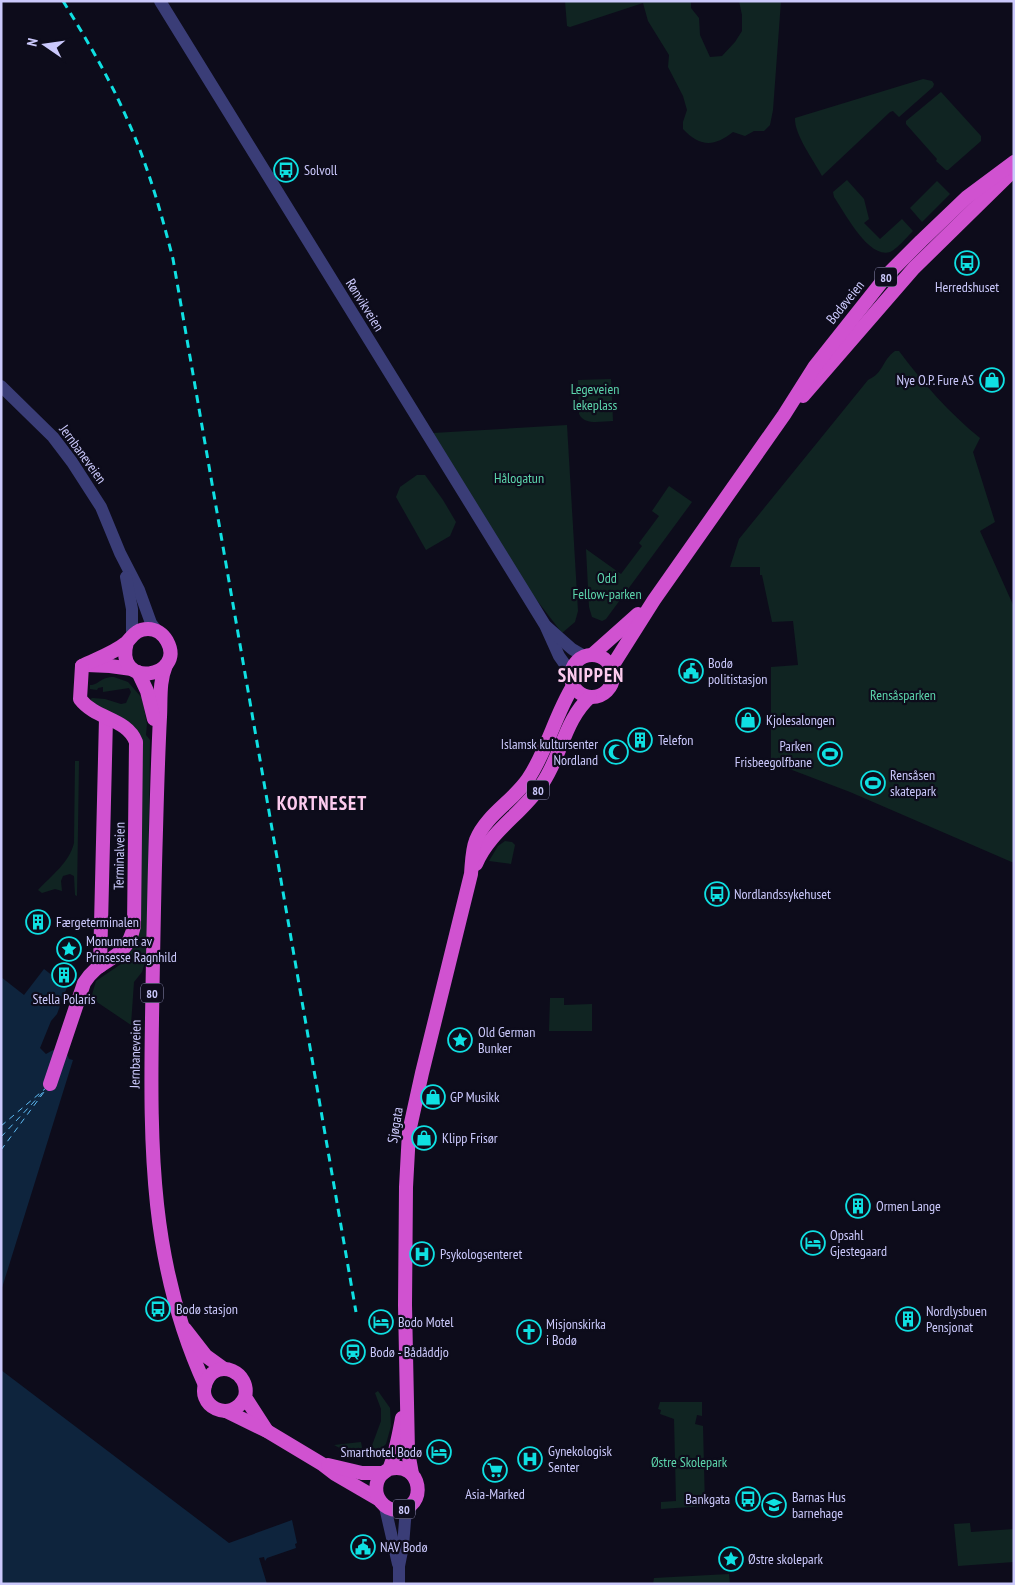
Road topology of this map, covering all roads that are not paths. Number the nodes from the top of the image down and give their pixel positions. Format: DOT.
graph roads {
  1 [pos="160,1"];
  2 [pos="1014,162"];
  3 [pos="1014,170"];
  4 [pos="1,386"];
  5 [pos="784,415"];
  6 [pos="120,553"];
  7 [pos="654,600"];
  8 [pos="544,625"];
  9 [pos="157,631"];
  10 [pos="129,639"];
  11 [pos="588,655"];
  12 [pos="166,665"];
  13 [pos="82,666"];
  14 [pos="611,668"];
  15 [pos="135,671"];
  16 [pos="572,680"];
  17 [pos="590,697"];
  18 [pos="106,718"];
  19 [pos="158,750"];
  20 [pos="471,874"];
  21 [pos="100,966"];
  22 [pos="50,1084"];
  23 [pos="183,1326"];
  24 [pos="224,1369"];
  25 [pos="204,1385"];
  26 [pos="406,1387"];
  27 [pos="245,1397"];
  28 [pos="226,1411"];
  29 [pos="267,1431"];
  30 [pos="322,1464"];
  31 [pos="386,1471"];
  32 [pos="412,1474"];
  33 [pos="382,1503"];
  34 [pos="406,1508"];
  35 [pos="399,1566"];
  36 [pos="399,1584"];
  1 -- 8 [label="street, Rønvikveien"];
  2 -- 5 [label="highway, Bodøveien / 80"];
  3 -- 5 [label="highway, Bodøveien / 80"];
  4 -- 6 [label="street, Jernbaneveien"];
  5 -- 7 [label="highway, Bodøveien / 80"];
  6 -- 9 [label="street, Jernbaneveien"];
  6 -- 10 [label="street, Jernbaneveien"];
  7 -- 11 [label="highway, Bodøveien / 80"];
  7 -- 14 [label="highway, Bodøveien / 80"];
  8 -- 11 [label="street, Rønvikveien"];
  8 -- 16 [label="street, Rønvikveien"];
  9 -- 10 [label="highway"];
  9 -- 12 [label="highway, Jernbaneveien / 80"];
  10 -- 13 [label="highway"];
  10 -- 15 [label="highway, Jernbaneveien / 80"];
  11 -- 14 [label="highway"];
  11 -- 16 [label="highway, 80"];
  12 -- 15 [label="highway"];
  12 -- 19 [label="highway, Jernbaneveien / 80"];
  13 -- 15 [label="highway"];
  13 -- 18 [label="highway, Terminalveien"];
  14 -- 17 [label="highway, 80"];
  15 -- 19 [label="highway, Jernbaneveien / 80"];
  16 -- 17 [label="highway"];
  16 -- 20 [label="highway, Sjøgata / 80"];
  17 -- 20 [label="highway, Sjøgata / 80"];
  18 -- 21 [label="highway"];
  18 -- 21 [label="highway, Terminalveien"];
  19 -- 23 [label="highway, Jernbaneveien / 80"];
  20 -- 26 [label="highway, Sjøgata / 80"];
  21 -- 22 [label="highway, Terminalveien"];
  23 -- 24 [label="highway, Jernbaneveien / 80"];
  23 -- 25 [label="highway, Jernbaneveien / 80"];
  24 -- 25 [label="highway"];
  24 -- 27 [label="highway, Jernbaneveien / 80"];
  25 -- 28 [label="highway, Jernbaneveien / 80"];
  26 -- 31 [label="highway, Sjøgata / 80"];
  26 -- 32 [label="highway, Sjøgata / 80"];
  27 -- 28 [label="highway"];
  27 -- 29 [label="highway, Jernbaneveien / 80"];
  28 -- 29 [label="highway, Jernbaneveien / 80"];
  29 -- 30 [label="highway, Jernbaneveien / 80"];
  30 -- 31 [label="highway, Jernbaneveien / 80"];
  30 -- 33 [label="highway, Jernbaneveien / 80"];
  31 -- 32 [label="highway, 80"];
  31 -- 33 [label="highway, Sjøgata / 80"];
  32 -- 34 [label="highway, Sjøgata / 80"];
  33 -- 34 [label="highway, 80"];
  33 -- 35 [label="street, Sjøgata"];
  34 -- 35 [label="street, Sjøgata"];
  35 -- 36 [label="street, Sjøgata"];
}
